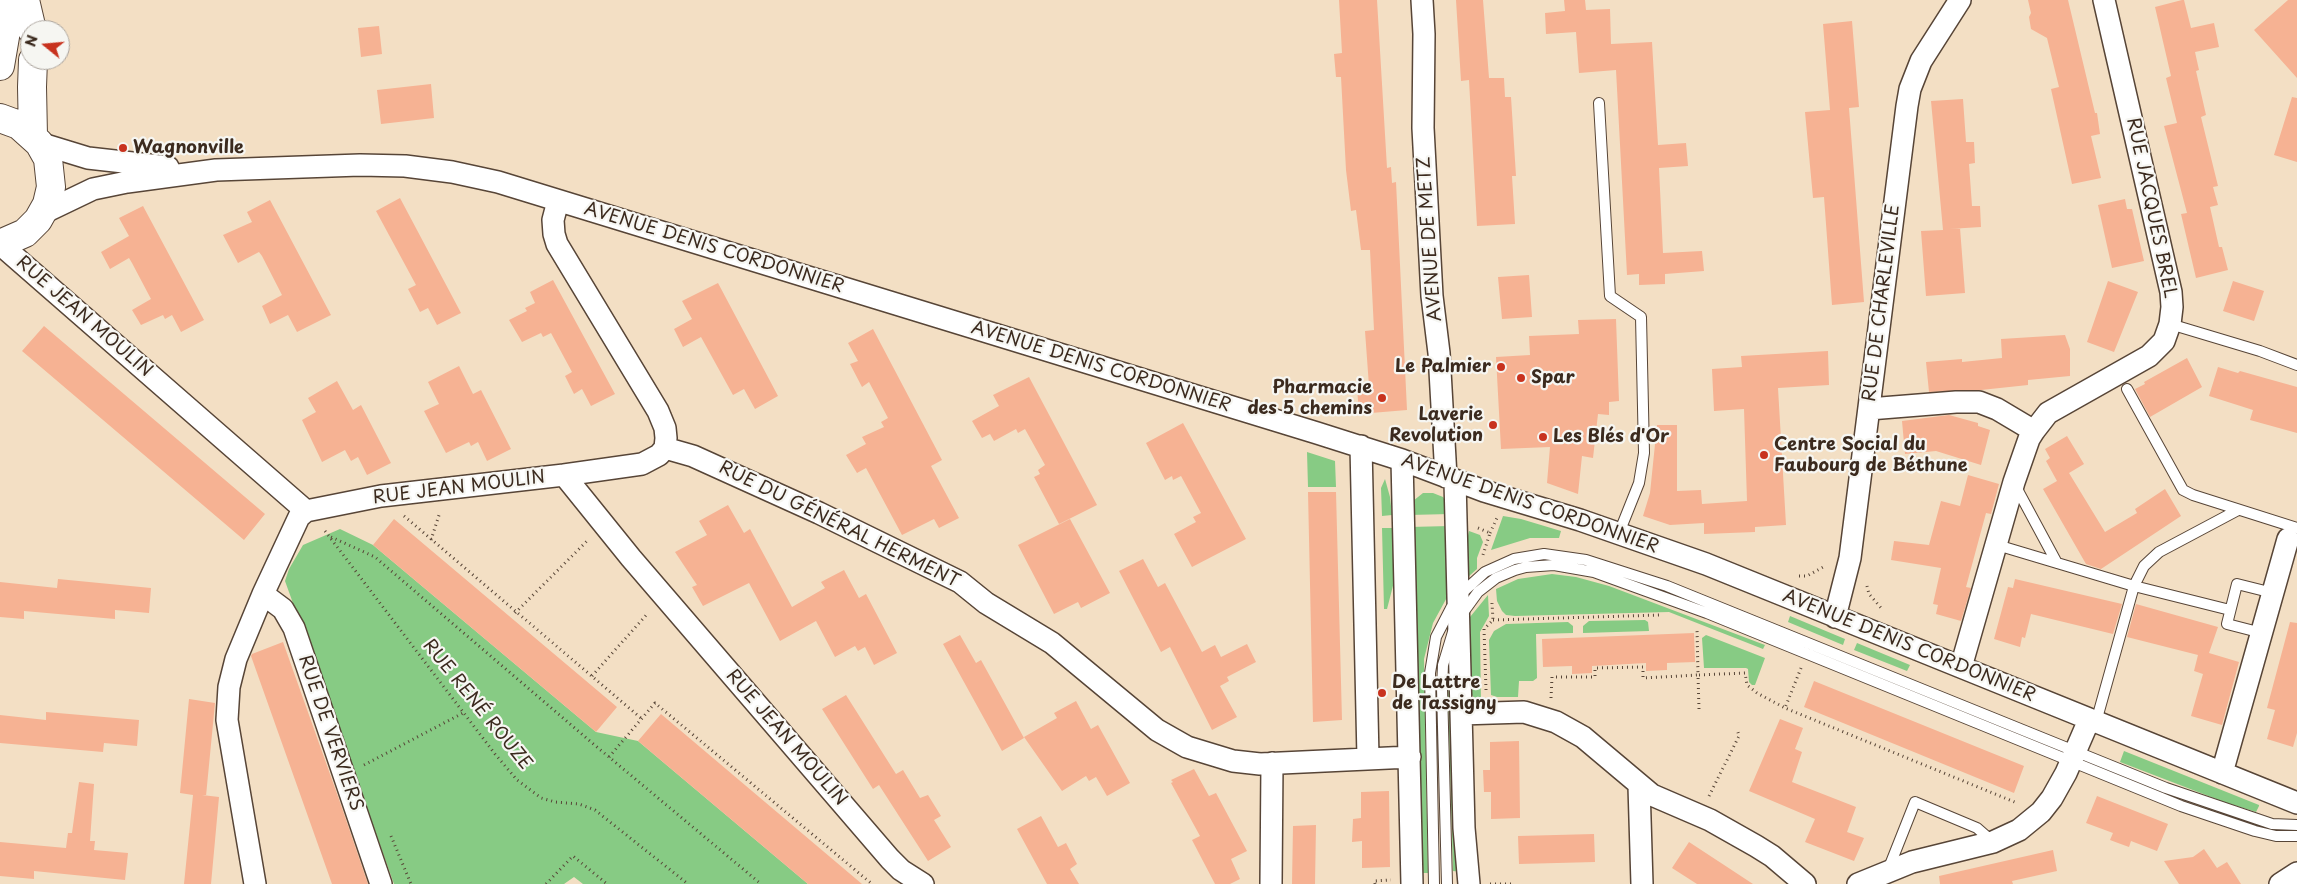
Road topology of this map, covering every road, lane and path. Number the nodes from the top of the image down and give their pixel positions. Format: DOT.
graph roads {
  1 [pos="0,0"];
  2 [pos="25,0"];
  3 [pos="1422,0"];
  4 [pos="1960,0"];
  5 [pos="2104,0"];
  6 [pos="30,20"];
  7 [pos="0,66"];
  8 [pos="33,70"];
  9 [pos="1600,103"];
  10 [pos="0,118"];
  11 [pos="36,139"];
  12 [pos="216,170"];
  13 [pos="558,201"];
  14 [pos="43,212"];
  15 [pos="0,244"];
  16 [pos="2170,324"];
  17 [pos="2297,365"];
  18 [pos="2127,389"];
  19 [pos="1869,409"];
  20 [pos="2034,431"];
  21 [pos="1361,446"];
  22 [pos="665,448"];
  23 [pos="1402,460"];
  24 [pos="564,476"];
  25 [pos="1450,479"];
  26 [pos="2014,482"];
  27 [pos="381,496"];
  28 [pos="2238,510"];
  29 [pos="306,511"];
  30 [pos="1497,518"];
  31 [pos="604,524"];
  32 [pos="2292,531"];
  33 [pos="1490,532"];
  34 [pos="1619,534"];
  35 [pos="331,537"];
  36 [pos="1997,545"];
  37 [pos="2058,563"];
  38 [pos="1826,564"];
  39 [pos="1795,576"];
  40 [pos="1867,584"];
  41 [pos="2134,586"];
  42 [pos="2273,593"];
  43 [pos="263,594"];
  44 [pos="664,596"];
  45 [pos="1458,598"];
  46 [pos="2230,610"];
  47 [pos="1887,612"];
  48 [pos="515,613"];
  49 [pos="1666,616"];
  50 [pos="1835,617"];
  51 [pos="1459,620"];
  52 [pos="1493,620"];
  53 [pos="1689,623"];
  54 [pos="1697,626"];
  55 [pos="1706,630"];
  56 [pos="2262,633"];
  57 [pos="1793,664"];
  58 [pos="1961,667"];
  59 [pos="1801,668"];
  60 [pos="1809,671"];
  61 [pos="592,676"];
  62 [pos="1698,676"];
  63 [pos="1551,706"];
  64 [pos="1785,708"];
  65 [pos="1699,709"];
  66 [pos="464,713"];
  67 [pos="1461,714"];
  68 [pos="642,719"];
  69 [pos="2093,721"];
  70 [pos="609,757"];
  71 [pos="1410,757"];
  72 [pos="2073,757"];
  73 [pos="1368,758"];
  74 [pos="1272,763"];
  75 [pos="2222,773"];
  76 [pos="365,775"];
  77 [pos="1639,786"];
  78 [pos="2297,804"];
  79 [pos="2021,805"];
  80 [pos="2297,825"];
  81 [pos="388,829"];
  82 [pos="2297,836"];
  83 [pos="1993,842"];
  84 [pos="1888,870"];
  85 [pos="2297,873"];
  86 [pos="255,884"];
  87 [pos="381,884"];
  88 [pos="411,884"];
  89 [pos="546,884"];
  90 [pos="607,884"];
  91 [pos="688,884"];
  92 [pos="762,884"];
  93 [pos="872,884"];
  94 [pos="923,884"];
  95 [pos="1271,884"];
  96 [pos="1412,884"];
  97 [pos="1434,884"];
  98 [pos="1447,884"];
  99 [pos="1470,884"];
  100 [pos="1487,884"];
  101 [pos="1515,884"];
  102 [pos="1642,884"];
  103 [pos="1805,884"];
  104 [pos="1858,884"];
  105 [pos="2280,884"];
  1 -- 7 [label="main road"];
  2 -- 6 [label="main road"];
  3 -- 25 [label="street, AVENUE DE METZ"];
  4 -- 19 [label="street, RUE DE CHARLEVILLE"];
  5 -- 16 [label="street, RUE JACQUES BREL"];
  8 -- 11 [label="main road"];
  9 -- 34 [label="lane"];
  10 -- 11 [label="main road"];
  11 -- 12 [label="street, AVENUE DENIS CORDONNIER"];
  11 -- 14 [label="main road"];
  12 -- 13 [label="street, AVENUE DENIS CORDONNIER"];
  12 -- 14 [label="street, AVENUE DENIS CORDONNIER"];
  13 -- 21 [label="street, AVENUE DENIS CORDONNIER"];
  13 -- 22 [label="street"];
  14 -- 15 [label="main road"];
  15 -- 29 [label="street, RUE JEAN MOULIN"];
  16 -- 17 [label="lane"];
  16 -- 20 [label="street, RUE JACQUES BREL"];
  18 -- 28 [label="lane"];
  19 -- 20 [label="street"];
  19 -- 50 [label="street, RUE DE CHARLEVILLE"];
  20 -- 26 [label="street, RUE JACQUES BREL"];
  21 -- 23 [label="street, AVENUE DENIS CORDONNIER"];
  21 -- 73 [label="street"];
  22 -- 24 [label="street"];
  22 -- 74 [label="street, RUE DU GÉNÉRAL HERMENT"];
  23 -- 25 [label="street, AVENUE DENIS CORDONNIER"];
  23 -- 71 [label="street"];
  24 -- 27 [label="street, RUE JEAN MOULIN"];
  24 -- 31 [label="street, RUE JEAN MOULIN"];
  25 -- 34 [label="street, AVENUE DENIS CORDONNIER"];
  25 -- 45 [label="street, AVENUE DE METZ"];
  26 -- 36 [label="street, RUE JACQUES BREL"];
  26 -- 37 [label="lane"];
  27 -- 29 [label="street, RUE JEAN MOULIN"];
  27 -- 48 [label="path"];
  28 -- 32 [label="lane"];
  28 -- 41 [label="lane"];
  29 -- 35 [label="path, RUE RENÉ ROUZE"];
  29 -- 43 [label="street"];
  30 -- 33 [label="path"];
  31 -- 44 [label="street, RUE JEAN MOULIN"];
  31 -- 48 [label="path"];
  32 -- 42 [label="street"];
  34 -- 50 [label="street, AVENUE DENIS CORDONNIER"];
  35 -- 66 [label="path, RUE RENÉ ROUZE"];
  35 -- 70 [label="path"];
  36 -- 37 [label="lane"];
  36 -- 58 [label="street, RUE JACQUES BREL"];
  37 -- 41 [label="lane"];
  38 -- 39 [label="path"];
  40 -- 47 [label="path"];
  41 -- 46 [label="lane"];
  41 -- 69 [label="lane"];
  42 -- 46 [label="lane"];
  42 -- 56 [label="street"];
  43 -- 86 [label="street"];
  43 -- 87 [label="street, RUE DE VERVIERS"];
  44 -- 61 [label="path"];
  44 -- 94 [label="street, RUE JEAN MOULIN"];
  45 -- 51 [label="street, AVENUE DE METZ"];
  45 -- 72 [label="lane"];
  45 -- 97 [label="lane"];
  46 -- 56 [label="lane"];
  48 -- 61 [label="path"];
  49 -- 52 [label="path"];
  50 -- 58 [label="street, AVENUE DENIS CORDONNIER"];
  51 -- 67 [label="street, AVENUE DE METZ"];
  51 -- 72 [label="lane"];
  51 -- 98 [label="lane"];
  53 -- 54 [label="path"];
  54 -- 55 [label="path"];
  54 -- 62 [label="path"];
  56 -- 75 [label="street"];
  57 -- 59 [label="path"];
  58 -- 69 [label="street, AVENUE DENIS CORDONNIER"];
  59 -- 60 [label="path"];
  59 -- 64 [label="path"];
  61 -- 68 [label="path"];
  62 -- 63 [label="path"];
  62 -- 64 [label="path"];
  62 -- 65 [label="path"];
  64 -- 79 [label="path"];
  66 -- 76 [label="path"];
  66 -- 91 [label="path, RUE RENÉ ROUZE"];
  67 -- 77 [label="street"];
  67 -- 99 [label="street, AVENUE DE METZ"];
  68 -- 70 [label="path"];
  68 -- 93 [label="path"];
  69 -- 72 [label="street"];
  69 -- 75 [label="street, AVENUE DENIS CORDONNIER"];
  70 -- 92 [label="path"];
  71 -- 73 [label="street, RUE DU GÉNÉRAL HERMENT"];
  71 -- 96 [label="street"];
  72 -- 80 [label="lane"];
  72 -- 82 [label="lane"];
  72 -- 83 [label="street"];
  73 -- 74 [label="street, RUE DU GÉNÉRAL HERMENT"];
  74 -- 95 [label="street"];
  75 -- 78 [label="street, AVENUE DENIS CORDONNIER"];
  77 -- 102 [label="street"];
  77 -- 103 [label="street"];
  81 -- 88 [label="path"];
  83 -- 84 [label="street"];
  83 -- 84 [label="lane"];
  84 -- 104 [label="street"];
  85 -- 105 [label="street"];
  89 -- 90 [label="path"];
  100 -- 101 [label="path"];
}
